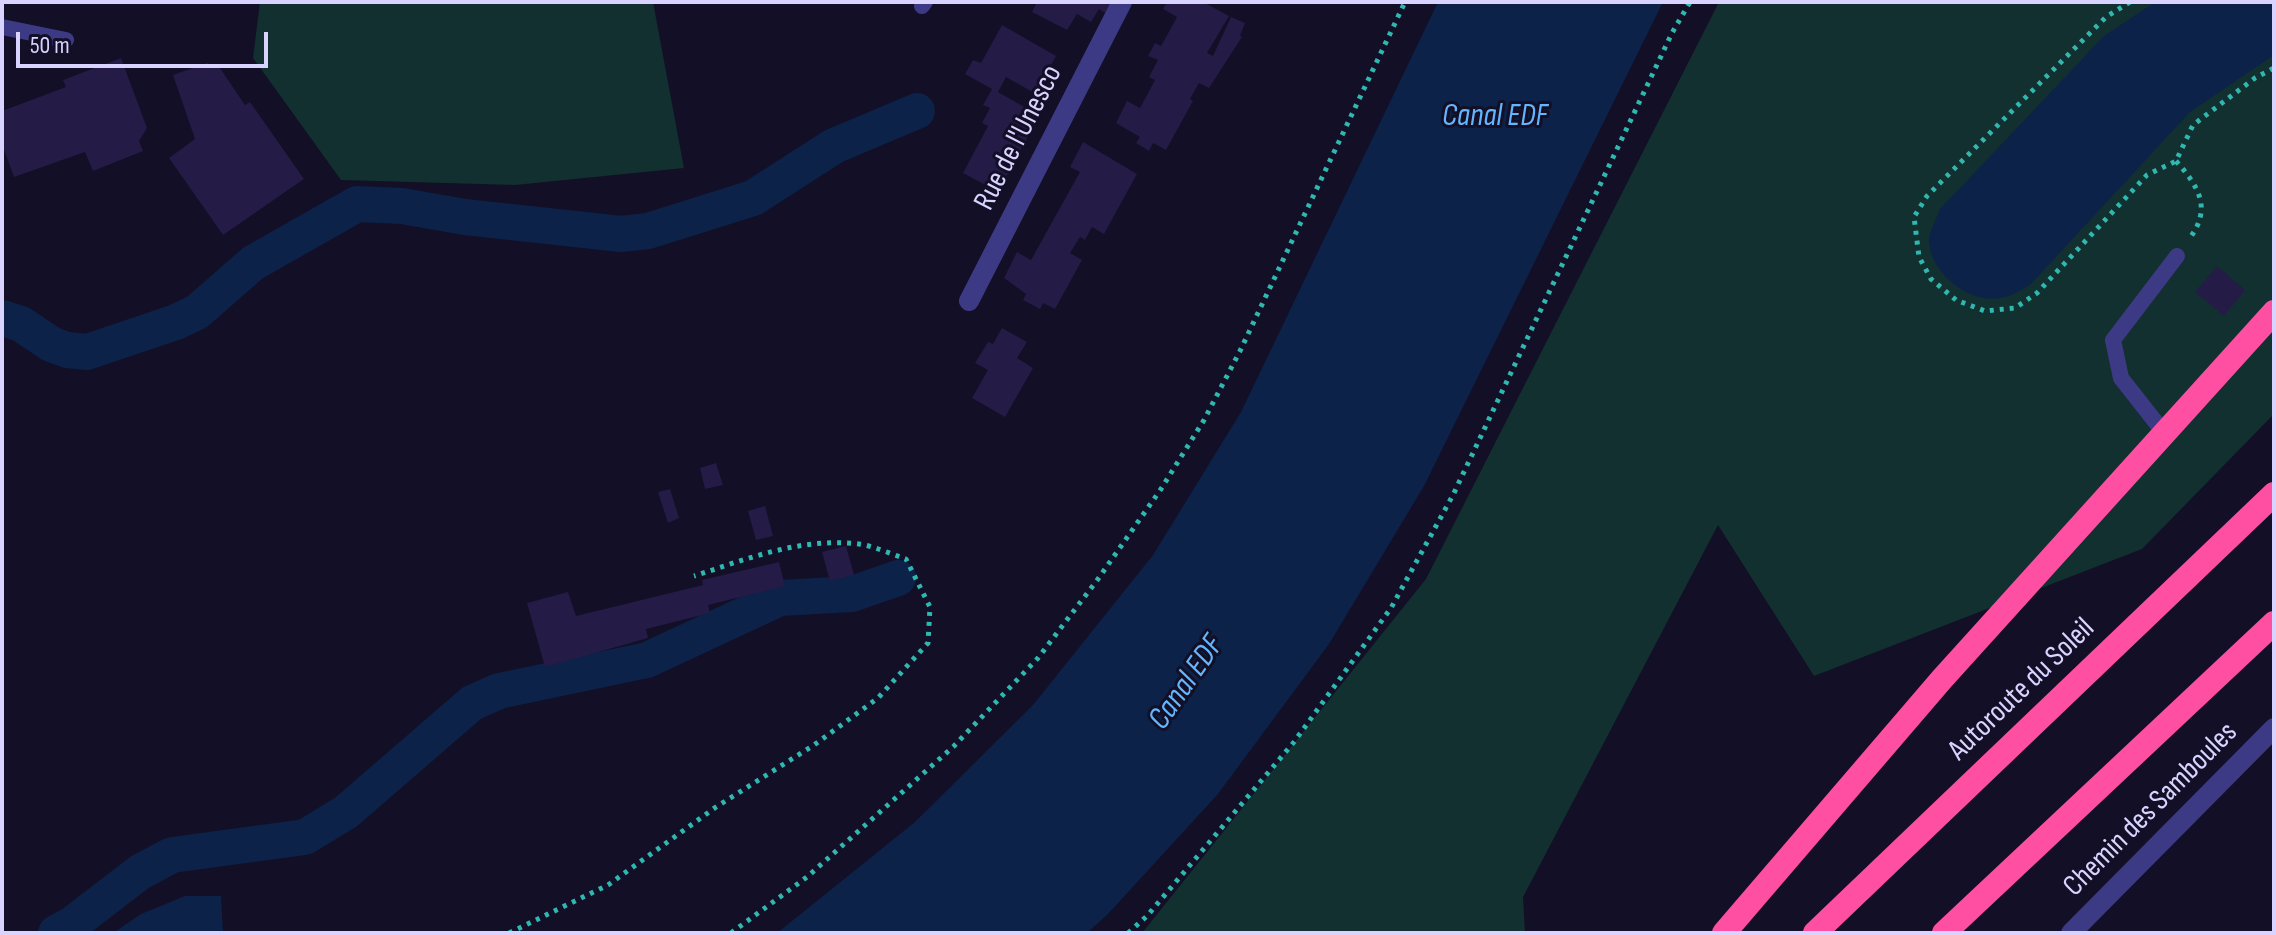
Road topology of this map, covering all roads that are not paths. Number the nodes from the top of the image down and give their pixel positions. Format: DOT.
graph roads {
  1 [pos="1122,2"];
  2 [pos="2,27"];
  3 [pos="66,40"];
  4 [pos="2177,256"];
  5 [pos="969,301"];
  6 [pos="2274,312"];
  7 [pos="2165,434"];
  8 [pos="2274,494"];
  9 [pos="2274,623"];
  10 [pos="2274,728"];
  11 [pos="1724,933"];
  12 [pos="1815,933"];
  13 [pos="1944,933"];
  14 [pos="2071,933"];
  1 -- 5 [label="street, Rue de l'Unesco"];
  2 -- 3 [label="lane"];
  4 -- 7 [label="lane"];
  6 -- 7 [label="highway"];
  7 -- 11 [label="highway"];
  8 -- 12 [label="highway, Autoroute du Soleil"];
  9 -- 13 [label="highway"];
  10 -- 14 [label="street, Chemin des Samboules"];
}
